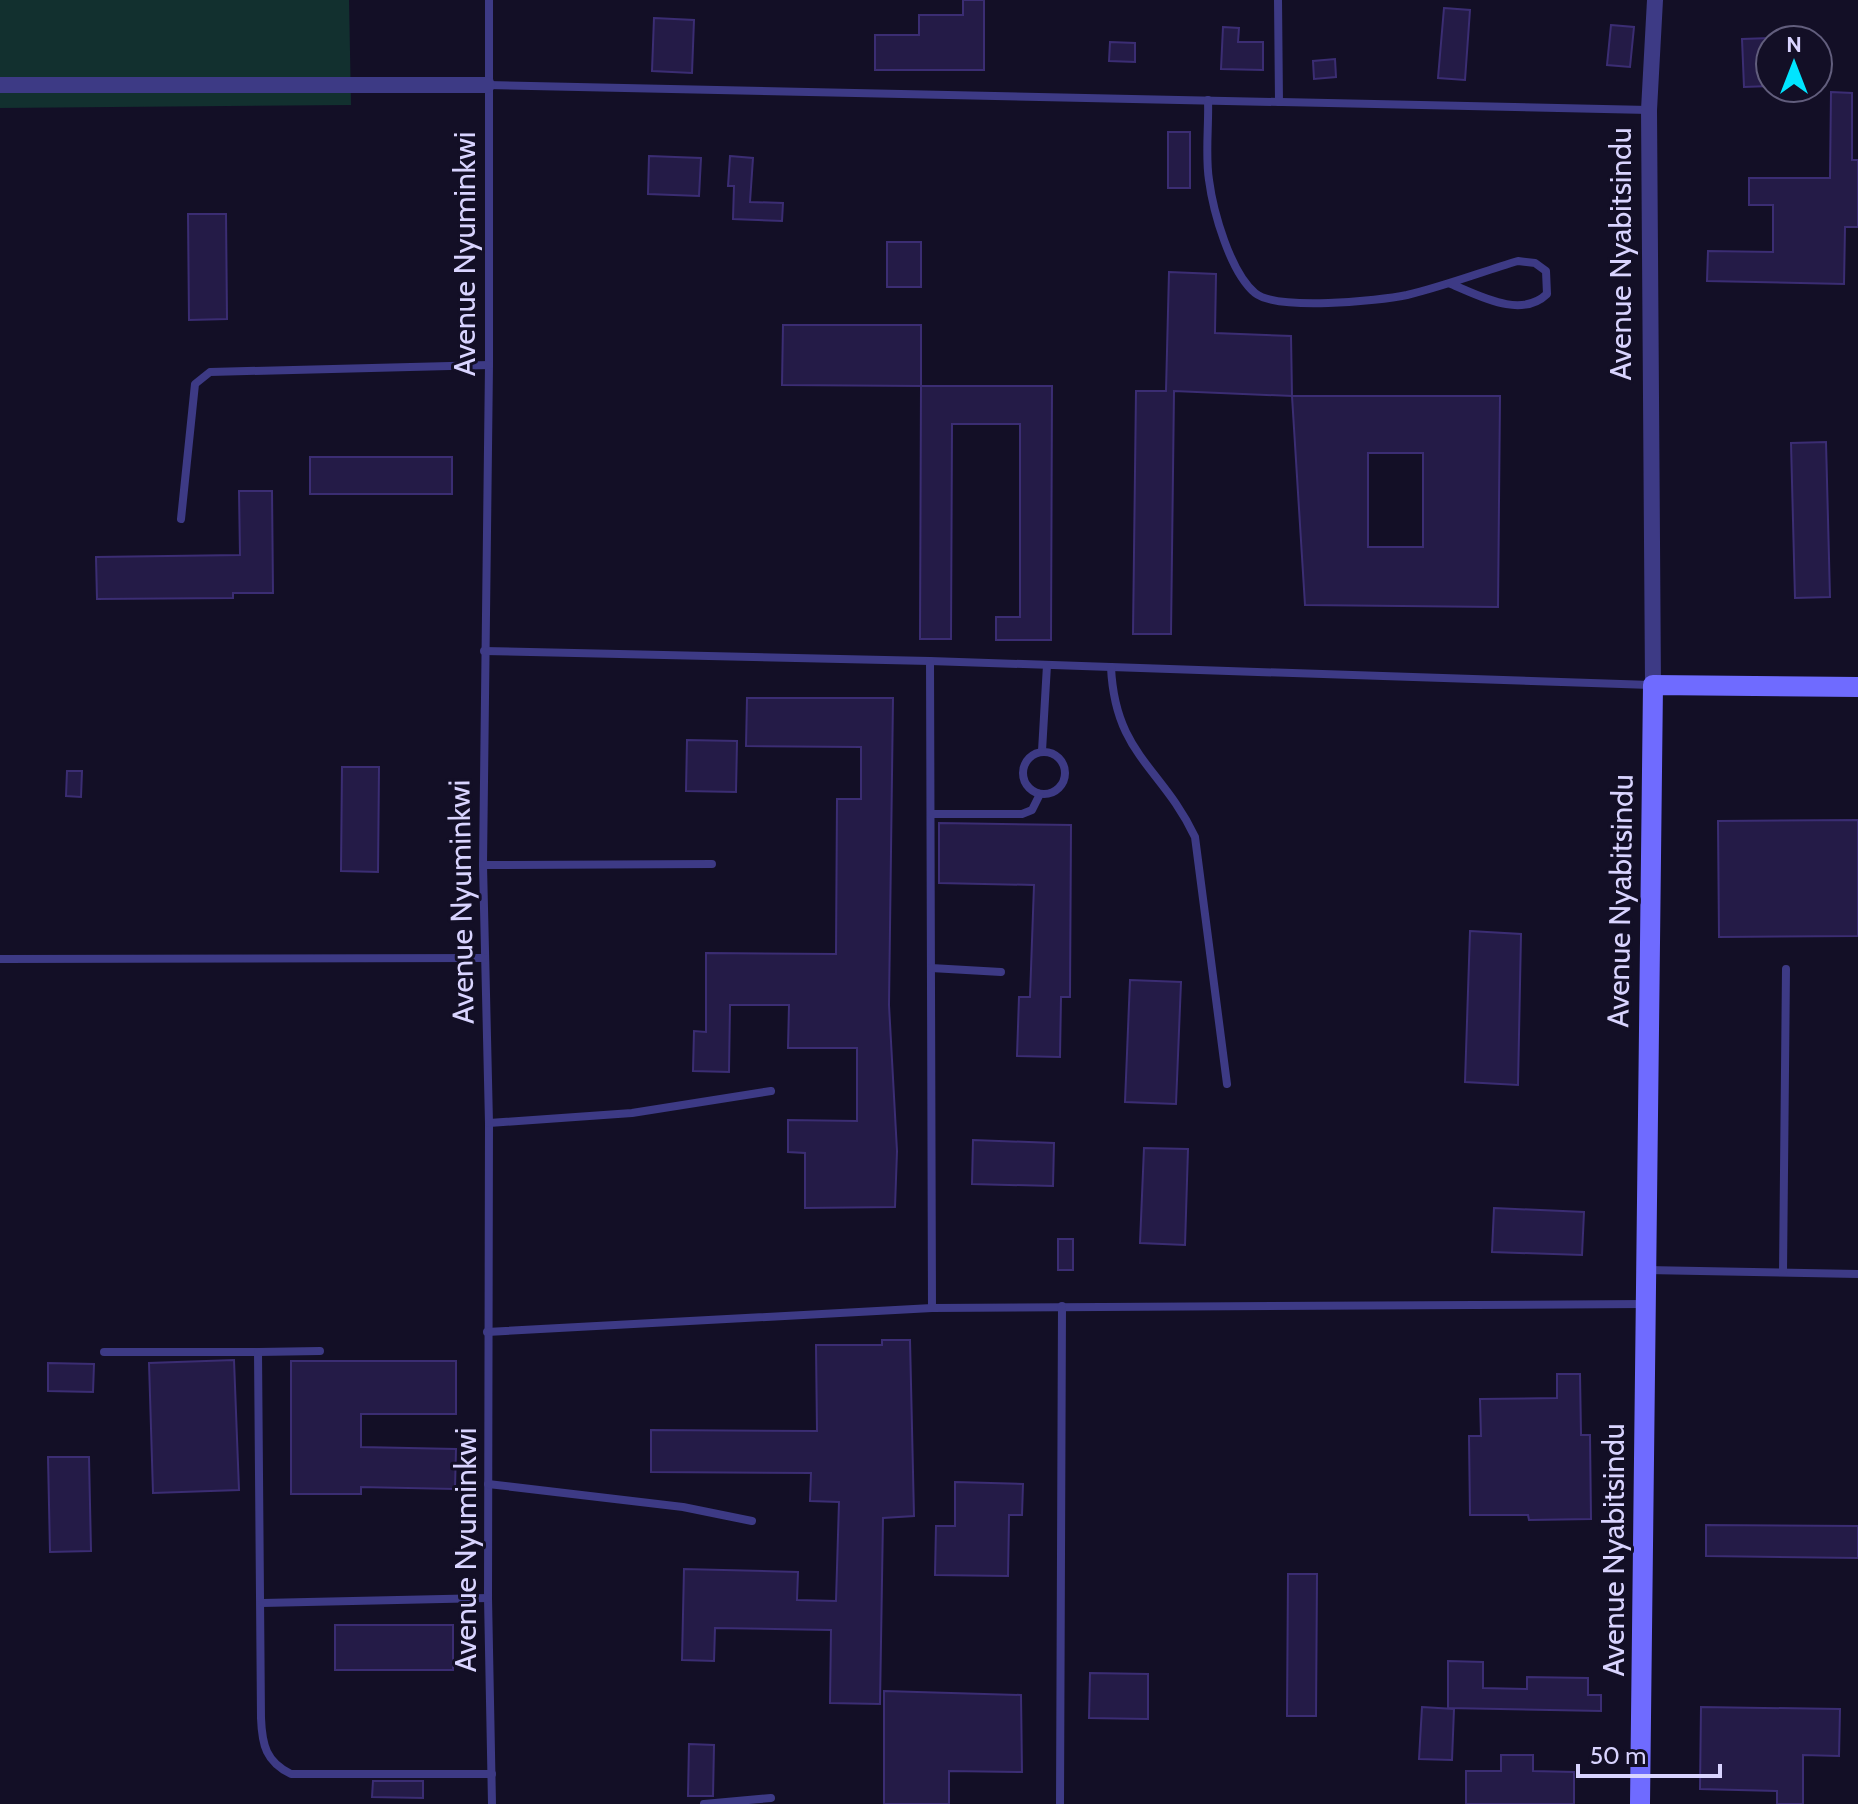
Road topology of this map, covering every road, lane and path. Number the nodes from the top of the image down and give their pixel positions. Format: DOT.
graph roads {
  1 [pos="489,0"];
  2 [pos="1278,0"];
  3 [pos="1655,0"];
  4 [pos="0,85"];
  5 [pos="487,85"];
  6 [pos="1208,100"];
  7 [pos="1279,102"];
  8 [pos="1649,110"];
  9 [pos="1451,284"];
  10 [pos="489,365"];
  11 [pos="181,519"];
  12 [pos="484,651"];
  13 [pos="930,661"];
  14 [pos="1047,665"];
  15 [pos="1111,667"];
  16 [pos="1653,685"];
  17 [pos="1858,687"];
  18 [pos="1042,751"];
  19 [pos="1040,794"];
  20 [pos="931,814"];
  21 [pos="712,864"];
  22 [pos="483,865"];
  23 [pos="484,958"];
  24 [pos="0,959"];
  25 [pos="931,968"];
  26 [pos="1786,969"];
  27 [pos="1001,972"];
  28 [pos="1227,1084"];
  29 [pos="771,1091"];
  30 [pos="489,1123"];
  31 [pos="1645,1270"];
  32 [pos="1783,1272"];
  33 [pos="1858,1274"];
  34 [pos="1645,1304"];
  35 [pos="1062,1306"];
  36 [pos="932,1308"];
  37 [pos="487,1332"];
  38 [pos="320,1351"];
  39 [pos="104,1352"];
  40 [pos="258,1352"];
  41 [pos="488,1484"];
  42 [pos="752,1521"];
  43 [pos="488,1598"];
  44 [pos="262,1603"];
  45 [pos="492,1774"];
  46 [pos="771,1798"];
  47 [pos="492,1804"];
  48 [pos="704,1804"];
  49 [pos="1060,1804"];
  50 [pos="1640,1804"];
  1 -- 5 [label="lane, Avenue Nyuminkwi"];
  2 -- 7 [label="lane"];
  3 -- 8 [label="street, Avenue Nyabitsindu"];
  4 -- 5 [label="street"];
  5 -- 6 [label="lane"];
  5 -- 10 [label="lane, Avenue Nyuminkwi"];
  6 -- 7 [label="lane"];
  6 -- 9 [label="lane"];
  7 -- 8 [label="lane"];
  8 -- 16 [label="street, Avenue Nyabitsindu"];
  9 -- 9 [label="lane"];
  10 -- 11 [label="lane"];
  10 -- 12 [label="lane, Avenue Nyuminkwi"];
  12 -- 13 [label="lane"];
  12 -- 22 [label="lane, Avenue Nyuminkwi"];
  13 -- 14 [label="lane"];
  13 -- 20 [label="lane"];
  14 -- 15 [label="lane"];
  14 -- 18 [label="lane"];
  15 -- 16 [label="lane"];
  15 -- 28 [label="lane"];
  16 -- 17 [label="street"];
  16 -- 31 [label="street, Avenue Nyabitsindu"];
  18 -- 19 [label="lane"];
  18 -- 19 [label="lane"];
  19 -- 20 [label="lane"];
  20 -- 25 [label="lane"];
  21 -- 22 [label="lane"];
  22 -- 23 [label="lane, Avenue Nyuminkwi"];
  23 -- 24 [label="lane"];
  23 -- 30 [label="lane, Avenue Nyuminkwi"];
  25 -- 27 [label="lane"];
  25 -- 36 [label="lane"];
  26 -- 32 [label="lane"];
  29 -- 30 [label="lane"];
  30 -- 37 [label="lane, Avenue Nyuminkwi"];
  31 -- 32 [label="lane"];
  31 -- 34 [label="street, Avenue Nyabitsindu"];
  32 -- 33 [label="lane"];
  34 -- 35 [label="lane"];
  34 -- 50 [label="street, Avenue Nyabitsindu"];
  35 -- 36 [label="lane"];
  35 -- 49 [label="lane"];
  36 -- 37 [label="lane"];
  37 -- 41 [label="lane, Avenue Nyuminkwi"];
  38 -- 40 [label="lane"];
  39 -- 40 [label="lane"];
  40 -- 44 [label="lane"];
  41 -- 42 [label="lane"];
  41 -- 43 [label="lane, Avenue Nyuminkwi"];
  43 -- 44 [label="lane"];
  43 -- 45 [label="lane, Avenue Nyuminkwi"];
  44 -- 45 [label="lane"];
  45 -- 47 [label="lane, Avenue Nyuminkwi"];
  46 -- 48 [label="lane"];
}
